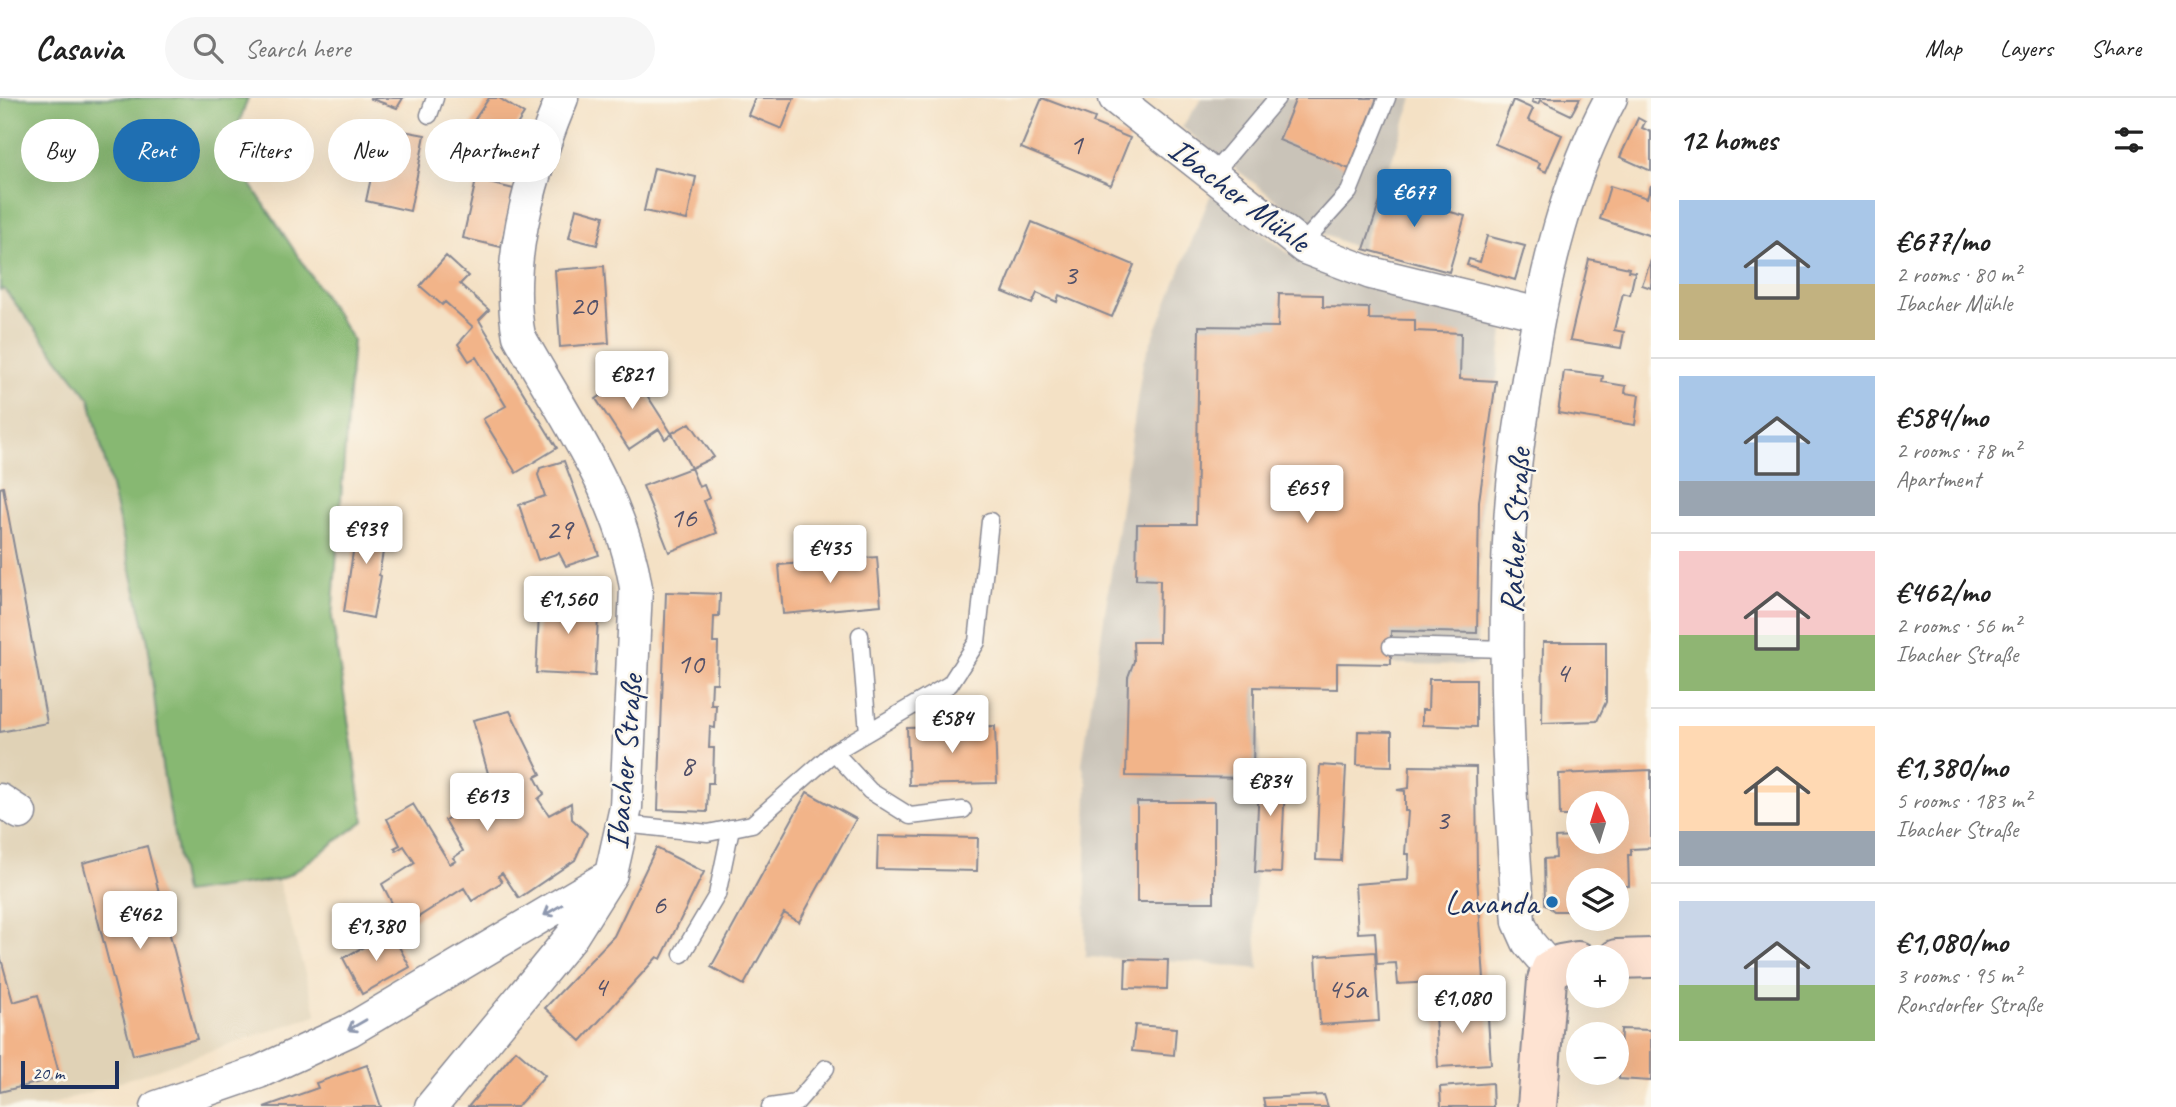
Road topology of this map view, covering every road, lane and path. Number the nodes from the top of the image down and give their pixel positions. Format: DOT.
graph roads {
  1 [pos="435,98"];
  2 [pos="562,98"];
  3 [pos="1115,98"];
  4 [pos="1276,98"];
  5 [pos="1387,98"];
  6 [pos="1612,98"];
  7 [pos="429,115"];
  8 [pos="1212,175"];
  9 [pos="1301,245"];
  10 [pos="1539,314"];
  11 [pos="990,520"];
  12 [pos="860,635"];
  13 [pos="1391,646"];
  14 [pos="1508,649"];
  15 [pos="868,732"];
  16 [pos="834,752"];
  17 [pos="963,810"];
  18 [pos="623,824"];
  19 [pos="731,828"];
  20 [pos="611,874"];
  21 [pos="682,954"];
  22 [pos="1651,958"];
  23 [pos="1629,959"];
  24 [pos="1564,965"];
  25 [pos="825,1068"];
  26 [pos="156,1107"];
  27 [pos="431,1107"];
  28 [pos="770,1107"];
  29 [pos="1537,1107"];
  1 -- 7 [label="lane"];
  2 -- 18 [label="street, Ibacher Straße"];
  3 -- 8 [label="street, Ibacher Mühle"];
  4 -- 8 [label="lane"];
  5 -- 9 [label="lane"];
  6 -- 10 [label="street, Rather Straße"];
  8 -- 9 [label="street, Ibacher Mühle"];
  9 -- 10 [label="street, Ibacher Mühle"];
  10 -- 14 [label="street, Rather Straße"];
  11 -- 15 [label="lane"];
  12 -- 15 [label="lane"];
  13 -- 14 [label="lane"];
  14 -- 24 [label="street, Rather Straße"];
  15 -- 16 [label="lane"];
  16 -- 17 [label="lane"];
  16 -- 19 [label="lane"];
  18 -- 19 [label="lane"];
  18 -- 20 [label="street, Ibacher Straße"];
  19 -- 21 [label="lane"];
  20 -- 26 [label="street, Ibacher Straße, one-way"];
  20 -- 27 [label="street, Ibacher Straße"];
  22 -- 23 [label="main road"];
  24 -- 29 [label="main road"];
  25 -- 28 [label="lane"];
}
